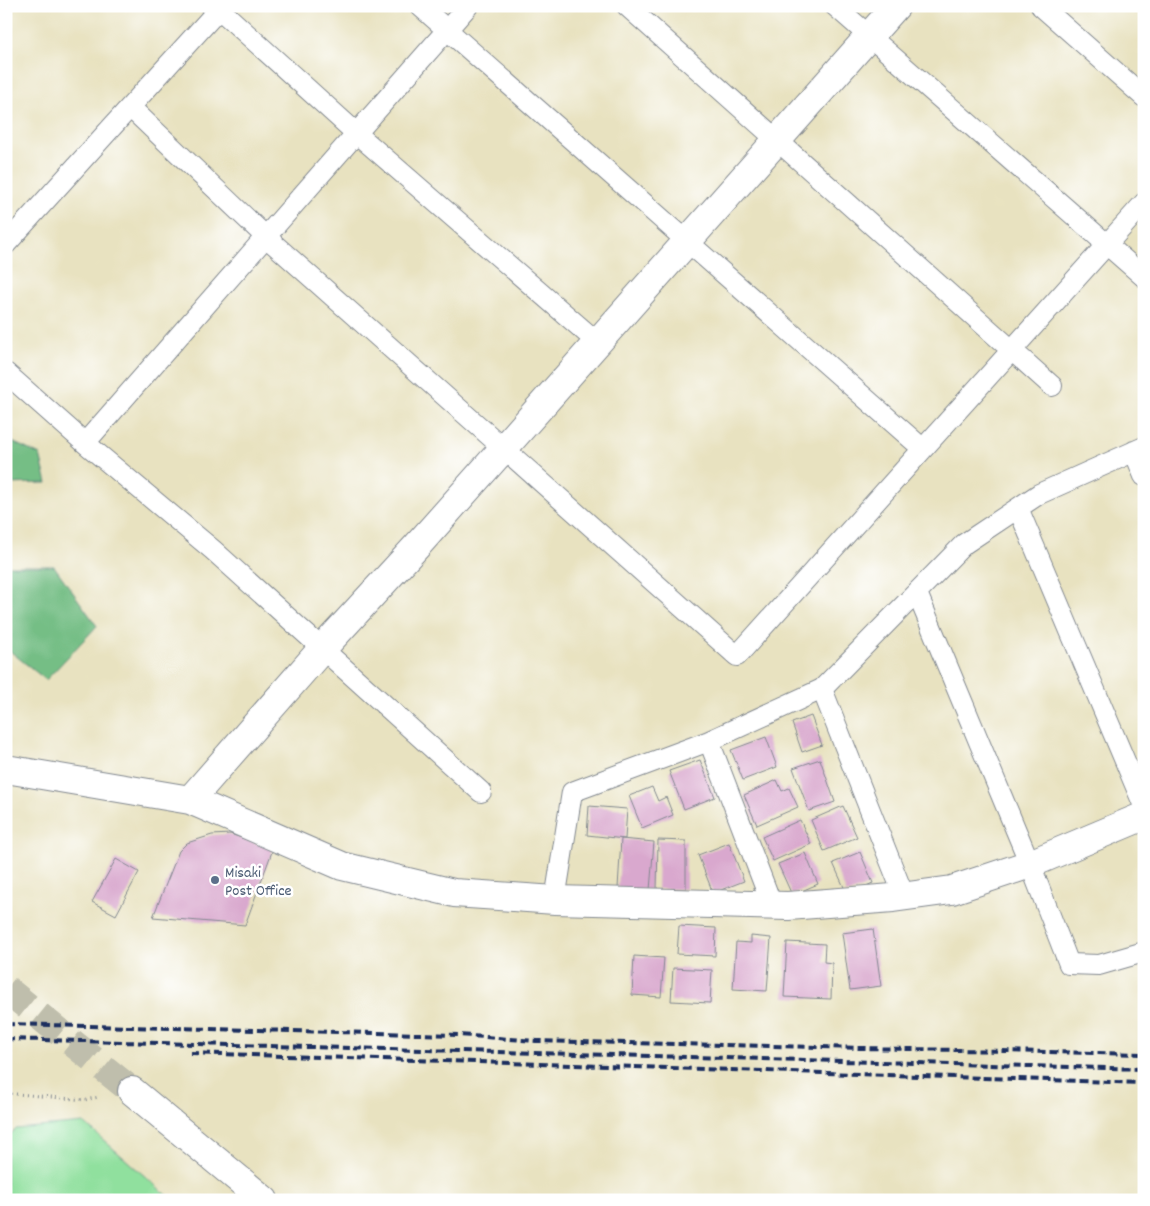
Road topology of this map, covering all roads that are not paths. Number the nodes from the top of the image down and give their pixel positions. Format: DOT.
graph roads {
  1 [pos="420,6"];
  2 [pos="468,6"];
  3 [pos="627,6"];
  4 [pos="835,6"];
  5 [pos="896,6"];
  6 [pos="1041,6"];
  7 [pos="218,8"];
  8 [pos="447,30"];
  9 [pos="868,36"];
  10 [pos="1144,97"];
  11 [pos="130,107"];
  12 [pos="356,133"];
  13 [pos="777,139"];
  14 [pos="1144,204"];
  15 [pos="266,237"];
  16 [pos="688,242"];
  17 [pos="6,244"];
  18 [pos="1107,244"];
  19 [pos="1144,277"];
  20 [pos="597,342"];
  21 [pos="1011,351"];
  22 [pos="6,373"];
  23 [pos="1052,386"];
  24 [pos="85,443"];
  25 [pos="504,448"];
  26 [pos="923,449"];
  27 [pos="1139,449"];
  28 [pos="1144,476"];
  29 [pos="1018,508"];
  30 [pos="917,593"];
  31 [pos="322,649"];
  32 [pos="822,689"];
  33 [pos="709,740"];
  34 [pos="6,769"];
  35 [pos="481,792"];
  36 [pos="190,800"];
  37 [pos="1144,806"];
  38 [pos="1144,816"];
  39 [pos="1030,864"];
  40 [pos="904,896"];
  41 [pos="555,900"];
  42 [pos="772,905"];
  43 [pos="1144,952"];
  44 [pos="132,1090"];
  45 [pos="264,1200"];
  1 -- 8 [label="street"];
  2 -- 8 [label="street"];
  3 -- 13 [label="street"];
  4 -- 9 [label="street"];
  5 -- 9 [label="street"];
  6 -- 10 [label="street"];
  7 -- 11 [label="street"];
  7 -- 12 [label="street"];
  8 -- 12 [label="street"];
  8 -- 16 [label="street"];
  9 -- 13 [label="street"];
  9 -- 18 [label="street"];
  11 -- 15 [label="street"];
  11 -- 17 [label="street"];
  12 -- 15 [label="street"];
  12 -- 20 [label="street"];
  13 -- 16 [label="street"];
  13 -- 21 [label="street"];
  14 -- 18 [label="street"];
  15 -- 24 [label="street"];
  15 -- 25 [label="street"];
  16 -- 20 [label="street"];
  16 -- 26 [label="street"];
  18 -- 19 [label="street"];
  18 -- 21 [label="street"];
  20 -- 25 [label="street"];
  21 -- 23 [label="street"];
  21 -- 26 [label="street"];
  22 -- 24 [label="street"];
  24 -- 31 [label="street"];
  25 -- 26 [label="street"];
  25 -- 31 [label="street"];
  27 -- 28 [label="street"];
  27 -- 29 [label="street"];
  29 -- 30 [label="street"];
  29 -- 37 [label="street"];
  30 -- 32 [label="street"];
  30 -- 39 [label="street"];
  31 -- 35 [label="street"];
  31 -- 36 [label="street"];
  32 -- 33 [label="street"];
  32 -- 40 [label="street"];
  33 -- 41 [label="street"];
  33 -- 42 [label="street"];
  34 -- 36 [label="street"];
  36 -- 41 [label="street"];
  38 -- 39 [label="street"];
  39 -- 40 [label="street"];
  39 -- 43 [label="street"];
  40 -- 42 [label="street"];
  41 -- 42 [label="street"];
  44 -- 45 [label="street"];
}
